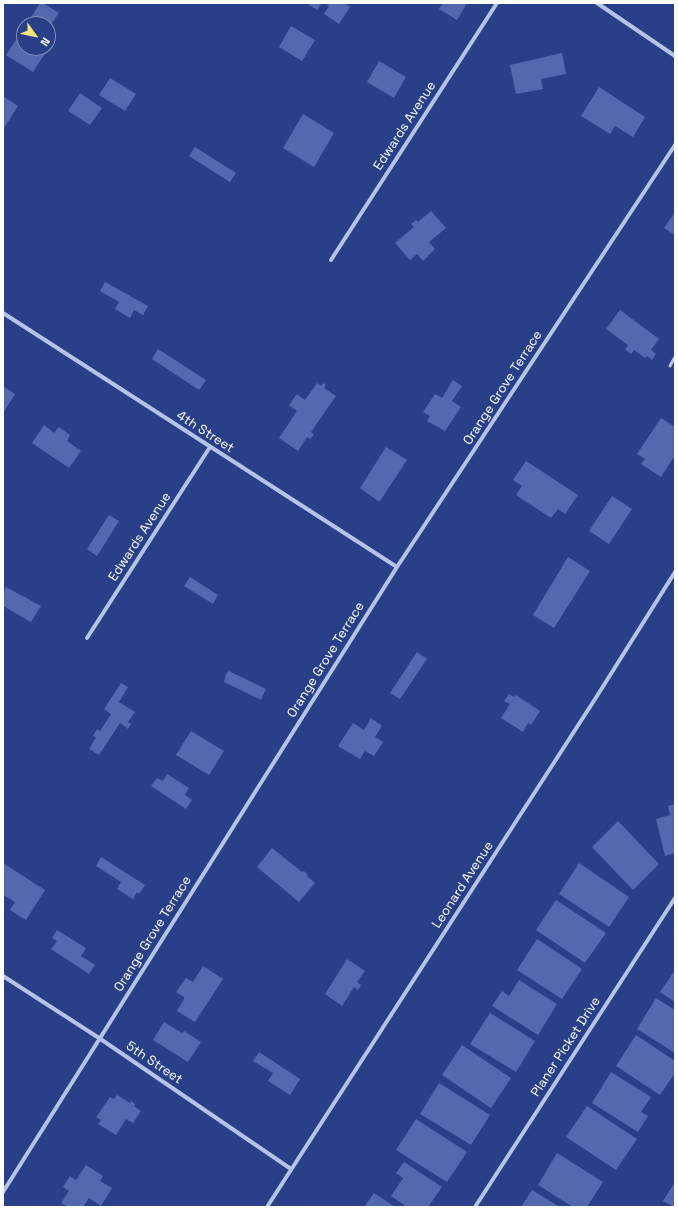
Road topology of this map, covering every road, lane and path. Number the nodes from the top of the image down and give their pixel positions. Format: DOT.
graph roads {
  1 [pos="497,3"];
  2 [pos="597,3"];
  3 [pos="675,56"];
  4 [pos="675,145"];
  5 [pos="331,260"];
  6 [pos="3,313"];
  7 [pos="675,357"];
  8 [pos="670,366"];
  9 [pos="210,447"];
  10 [pos="397,567"];
  11 [pos="675,572"];
  12 [pos="87,638"];
  13 [pos="675,898"];
  14 [pos="3,976"];
  15 [pos="99,1038"];
  16 [pos="291,1169"];
  17 [pos="3,1192"];
  18 [pos="267,1207"];
  19 [pos="474,1207"];
  1 -- 5 [label="street, Edwards Avenue"];
  2 -- 3 [label="street"];
  4 -- 10 [label="street, Orange Grove Terrace"];
  6 -- 9 [label="street, 4th Street"];
  7 -- 8 [label="lane"];
  9 -- 10 [label="street, 4th Street"];
  9 -- 12 [label="street, Edwards Avenue"];
  10 -- 15 [label="street, Orange Grove Terrace"];
  11 -- 16 [label="street, Leonard Avenue"];
  13 -- 19 [label="street, Planer Picket Drive"];
  14 -- 15 [label="street, 5th Street"];
  15 -- 16 [label="street, 5th Street"];
  15 -- 17 [label="street, Orange Grove Terrace"];
  16 -- 18 [label="street, Leonard Avenue"];
}
